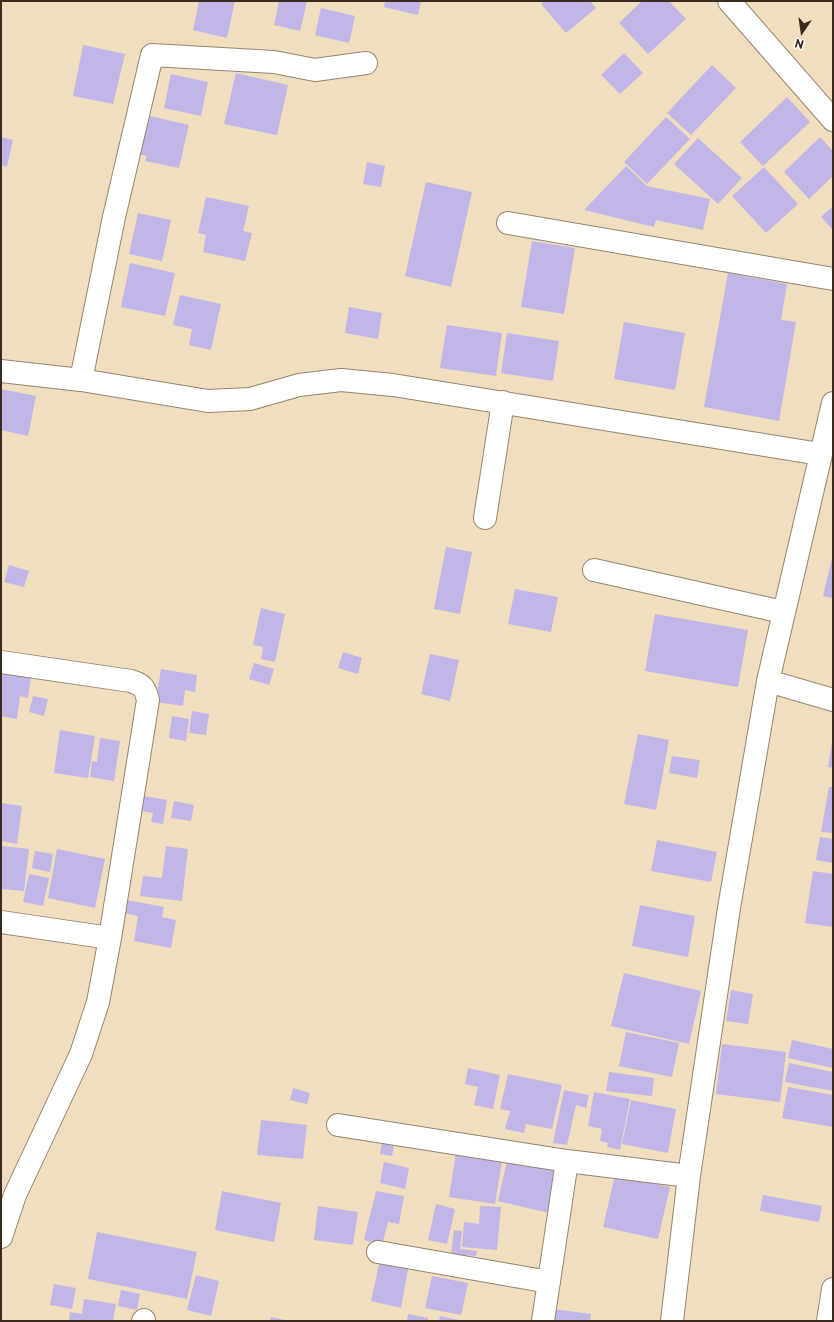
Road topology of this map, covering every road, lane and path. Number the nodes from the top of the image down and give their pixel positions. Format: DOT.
graph roads {
  1 [pos="730,1"];
  2 [pos="366,62"];
  3 [pos="832,114"];
  4 [pos="508,223"];
  5 [pos="833,279"];
  6 [pos="1,371"];
  7 [pos="81,380"];
  8 [pos="503,402"];
  9 [pos="833,403"];
  10 [pos="820,454"];
  11 [pos="485,518"];
  12 [pos="594,570"];
  13 [pos="784,612"];
  14 [pos="1,662"];
  15 [pos="768,681"];
  16 [pos="833,700"];
  17 [pos="1,922"];
  18 [pos="110,938"];
  19 [pos="338,1125"];
  20 [pos="566,1161"];
  21 [pos="689,1176"];
  22 [pos="1,1237"];
  23 [pos="378,1252"];
  24 [pos="549,1282"];
  25 [pos="833,1289"];
  26 [pos="543,1321"];
  27 [pos="672,1321"];
  28 [pos="828,1321"];
  1 -- 3 [label="street"];
  2 -- 7 [label="street"];
  4 -- 5 [label="street"];
  6 -- 7 [label="street"];
  7 -- 8 [label="street"];
  8 -- 10 [label="street"];
  8 -- 11 [label="street"];
  9 -- 10 [label="street"];
  10 -- 13 [label="street"];
  12 -- 13 [label="street"];
  13 -- 15 [label="street"];
  14 -- 18 [label="street"];
  15 -- 16 [label="street"];
  15 -- 21 [label="street"];
  17 -- 18 [label="street"];
  18 -- 22 [label="street"];
  19 -- 20 [label="street"];
  20 -- 21 [label="street"];
  20 -- 24 [label="street"];
  21 -- 27 [label="street"];
  23 -- 24 [label="street"];
  24 -- 26 [label="street"];
  25 -- 28 [label="street"];
}
